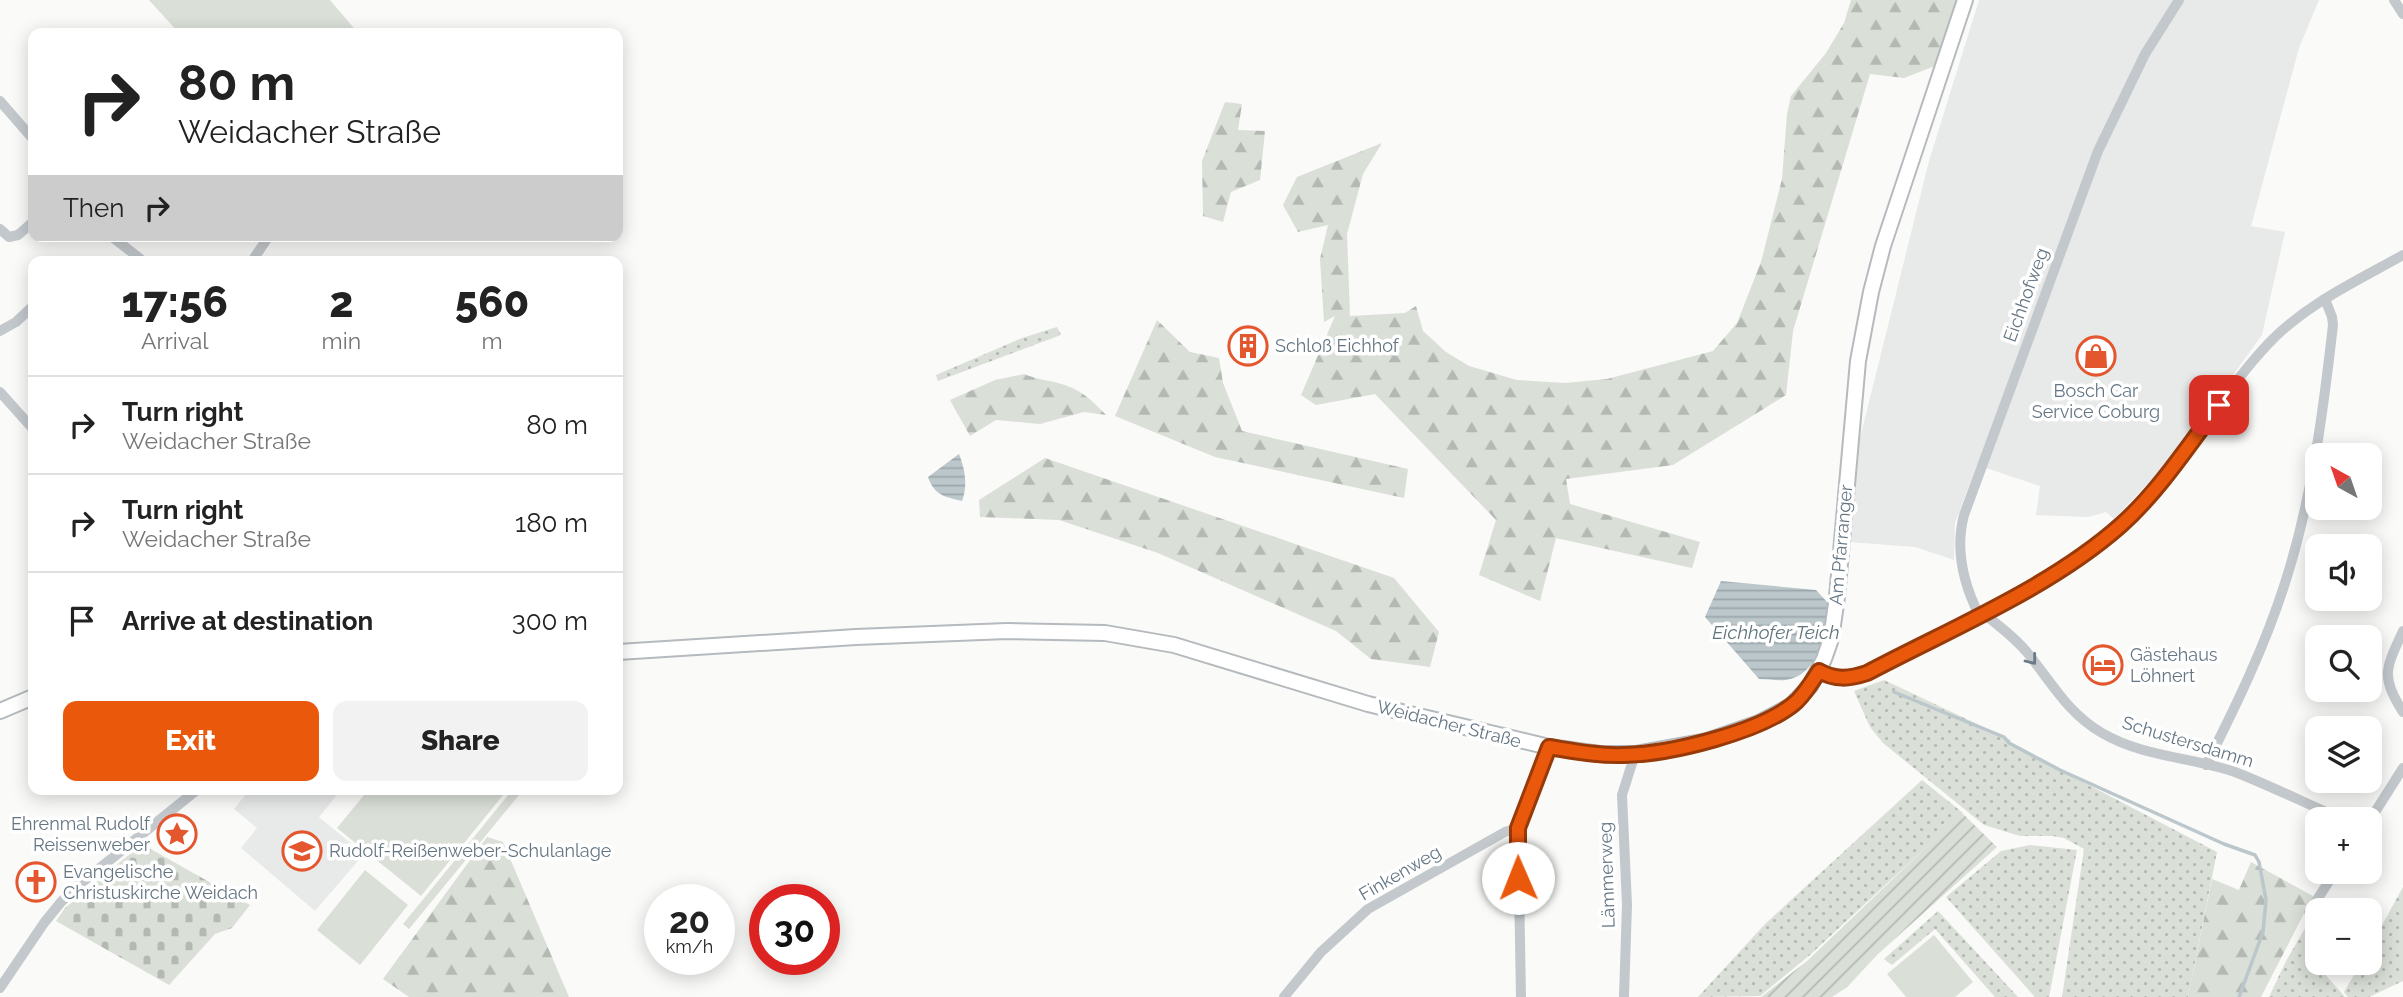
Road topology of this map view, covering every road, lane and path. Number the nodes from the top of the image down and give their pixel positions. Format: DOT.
graph roads {
  1 [pos="1965,0"];
  2 [pos="2179,0"];
  3 [pos="2394,0"];
  4 [pos="2403,14"];
  5 [pos="0,101"];
  6 [pos="28,133"];
  7 [pos="28,226"];
  8 [pos="0,229"];
  9 [pos="119,242"];
  10 [pos="137,256"];
  11 [pos="2403,256"];
  12 [pos="2325,299"];
  13 [pos="28,311"];
  14 [pos="0,331"];
  15 [pos="2,397"];
  16 [pos="28,424"];
  17 [pos="1981,614"];
  18 [pos="2403,631"];
  19 [pos="623,652"];
  20 [pos="1819,671"];
  21 [pos="28,699"];
  22 [pos="0,711"];
  23 [pos="2403,712"];
  24 [pos="1549,747"];
  25 [pos="1634,754"];
  26 [pos="2206,765"];
  27 [pos="2403,768"];
  28 [pos="191,795"];
  29 [pos="2314,807"];
  30 [pos="2378,807"];
  31 [pos="1518,828"];
  32 [pos="0,988"];
  33 [pos="1284,997"];
  34 [pos="1521,997"];
  35 [pos="1624,997"];
  1 -- 20 [label="main road, Am Pfarranger"];
  2 -- 17 [label="street, Eichhofweg"];
  3 -- 4 [label="street"];
  5 -- 6 [label="street"];
  7 -- 8 [label="street"];
  9 -- 10 [label="street"];
  11 -- 12 [label="street"];
  12 -- 17 [label="street"];
  12 -- 26 [label="street"];
  13 -- 14 [label="street"];
  15 -- 16 [label="street"];
  17 -- 20 [label="street"];
  17 -- 26 [label="street, Schustersdamm, one-way"];
  18 -- 23 [label="street"];
  19 -- 24 [label="main road, Weidacher Straße"];
  20 -- 25 [label="main road, Weidacher Straße"];
  21 -- 22 [label="main road"];
  24 -- 25 [label="main road, Weidacher Straße"];
  24 -- 31 [label="street"];
  25 -- 35 [label="street, Lämmerweg"];
  26 -- 29 [label="street, Schustersdamm"];
  27 -- 30 [label="street"];
  28 -- 32 [label="street"];
  31 -- 33 [label="street, Finkenweg"];
  31 -- 34 [label="street"];
}
